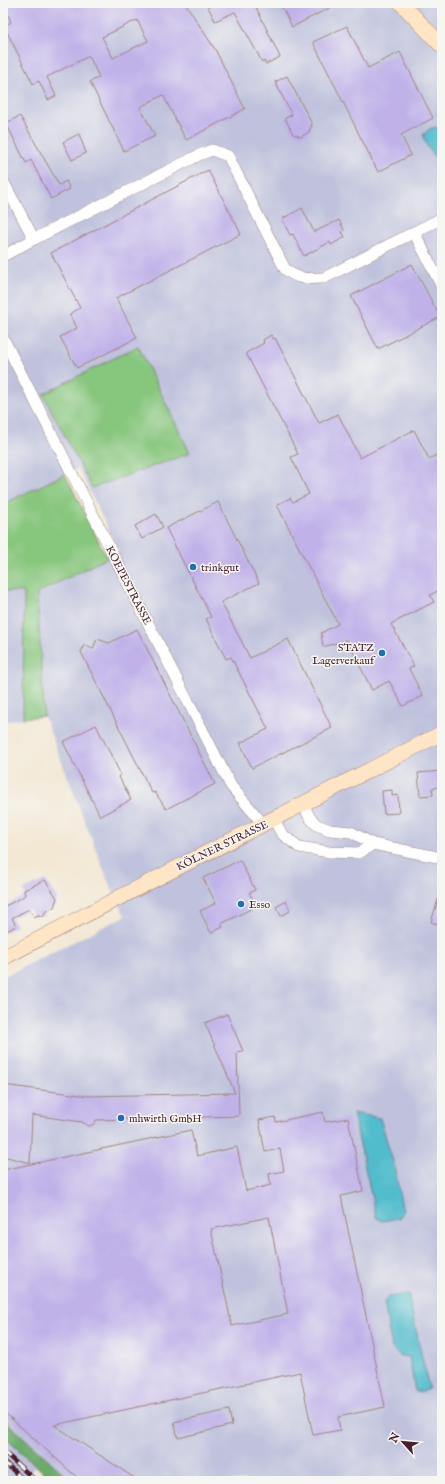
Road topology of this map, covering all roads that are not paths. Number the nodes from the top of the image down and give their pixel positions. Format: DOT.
graph roads {
  1 [pos="400,3"];
  2 [pos="442,46"];
  3 [pos="3,181"];
  4 [pos="442,218"];
  5 [pos="414,232"];
  6 [pos="34,239"];
  7 [pos="3,256"];
  8 [pos="442,287"];
  9 [pos="3,338"];
  10 [pos="442,733"];
  11 [pos="303,804"];
  12 [pos="269,822"];
  13 [pos="373,844"];
  14 [pos="442,858"];
  15 [pos="3,958"];
  1 -- 2 [label="main road"];
  3 -- 6 [label="street"];
  4 -- 5 [label="street"];
  5 -- 6 [label="street"];
  5 -- 8 [label="street"];
  6 -- 7 [label="street"];
  9 -- 12 [label="street, KOEPESTRASSE"];
  10 -- 11 [label="main road, KÖLNER STRASSE"];
  11 -- 12 [label="main road, KÖLNER STRASSE"];
  11 -- 13 [label="street"];
  12 -- 13 [label="street, KOEPESTRASSE"];
  12 -- 15 [label="main road, KÖLNER STRASSE"];
  13 -- 14 [label="street"];
}
